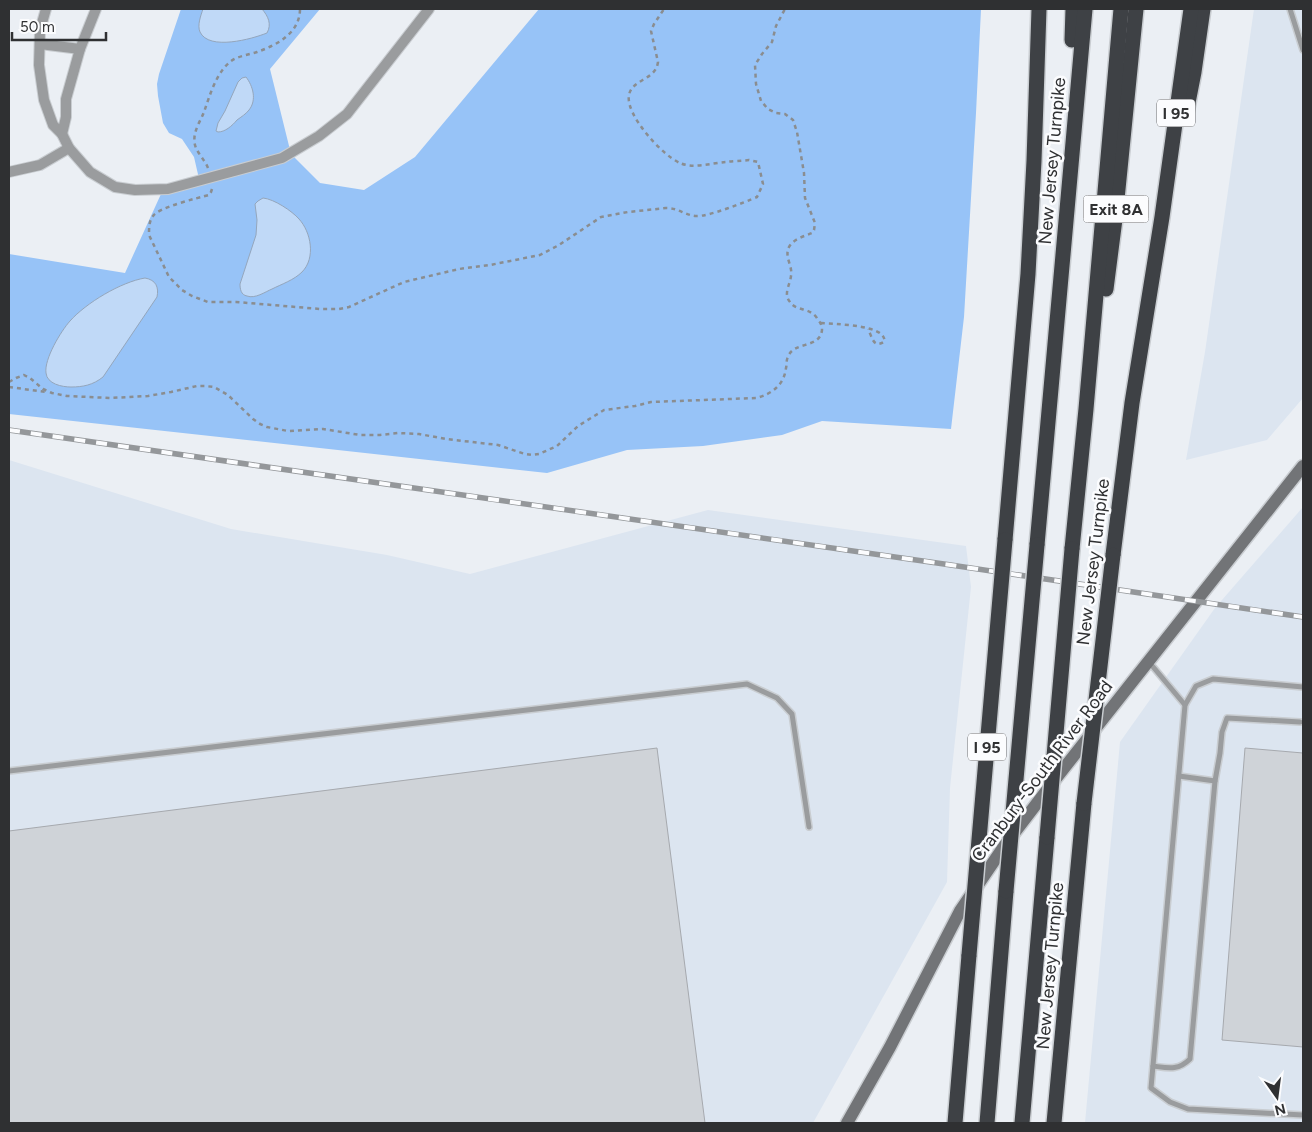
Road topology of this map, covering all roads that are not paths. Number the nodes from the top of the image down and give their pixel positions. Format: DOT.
graph roads {
  1 [pos="46,9"];
  2 [pos="96,9"];
  3 [pos="429,9"];
  4 [pos="1029,9"];
  5 [pos="1040,9"];
  6 [pos="1073,9"];
  7 [pos="1085,9"];
  8 [pos="1121,9"];
  9 [pos="1136,9"];
  10 [pos="1191,9"];
  11 [pos="1203,9"];
  12 [pos="1290,9"];
  13 [pos="40,44"];
  14 [pos="80,49"];
  15 [pos="1303,50"];
  16 [pos="62,134"];
  17 [pos="69,148"];
  18 [pos="1034,161"];
  19 [pos="9,172"];
  20 [pos="1068,197"];
  21 [pos="1162,217"];
  22 [pos="1086,409"];
  23 [pos="1303,466"];
  24 [pos="1149,662"];
  25 [pos="1303,687"];
  26 [pos="1185,705"];
  27 [pos="1300,722"];
  28 [pos="9,771"];
  29 [pos="1179,776"];
  30 [pos="1215,780"];
  31 [pos="809,827"];
  32 [pos="1153,1066"];
  33 [pos="1303,1115"];
  34 [pos="846,1123"];
  35 [pos="955,1123"];
  36 [pos="987,1123"];
  37 [pos="1022,1123"];
  38 [pos="1054,1123"];
  1 -- 13 [label="street"];
  2 -- 14 [label="street"];
  3 -- 17 [label="street"];
  4 -- 18 [label="highway"];
  5 -- 18 [label="highway, New Jersey Turnpike / I 95"];
  6 -- 20 [label="highway"];
  7 -- 20 [label="highway, New Jersey Turnpike / I 95"];
  8 -- 22 [label="highway, New Jersey Turnpike"];
  9 -- 22 [label="highway, Exit 8A"];
  10 -- 21 [label="highway, New Jersey Turnpike / I 95"];
  11 -- 21 [label="highway, Exit 8A"];
  12 -- 15 [label="lane"];
  13 -- 14 [label="street"];
  13 -- 16 [label="street"];
  14 -- 16 [label="street"];
  16 -- 17 [label="street"];
  17 -- 19 [label="street"];
  18 -- 35 [label="highway, New Jersey Turnpike / I 95, bridge"];
  20 -- 36 [label="highway, New Jersey Turnpike / I 95, bridge"];
  21 -- 38 [label="highway, New Jersey Turnpike / I 95, bridge"];
  22 -- 37 [label="highway, New Jersey Turnpike, bridge"];
  23 -- 24 [label="main road, Cranbury-South River Road"];
  24 -- 26 [label="lane"];
  24 -- 34 [label="main road, Cranbury-South River Road"];
  25 -- 26 [label="lane"];
  26 -- 29 [label="lane"];
  27 -- 30 [label="lane"];
  28 -- 31 [label="lane"];
  29 -- 30 [label="lane"];
  29 -- 32 [label="lane"];
  30 -- 32 [label="lane"];
  32 -- 33 [label="lane"];
}
